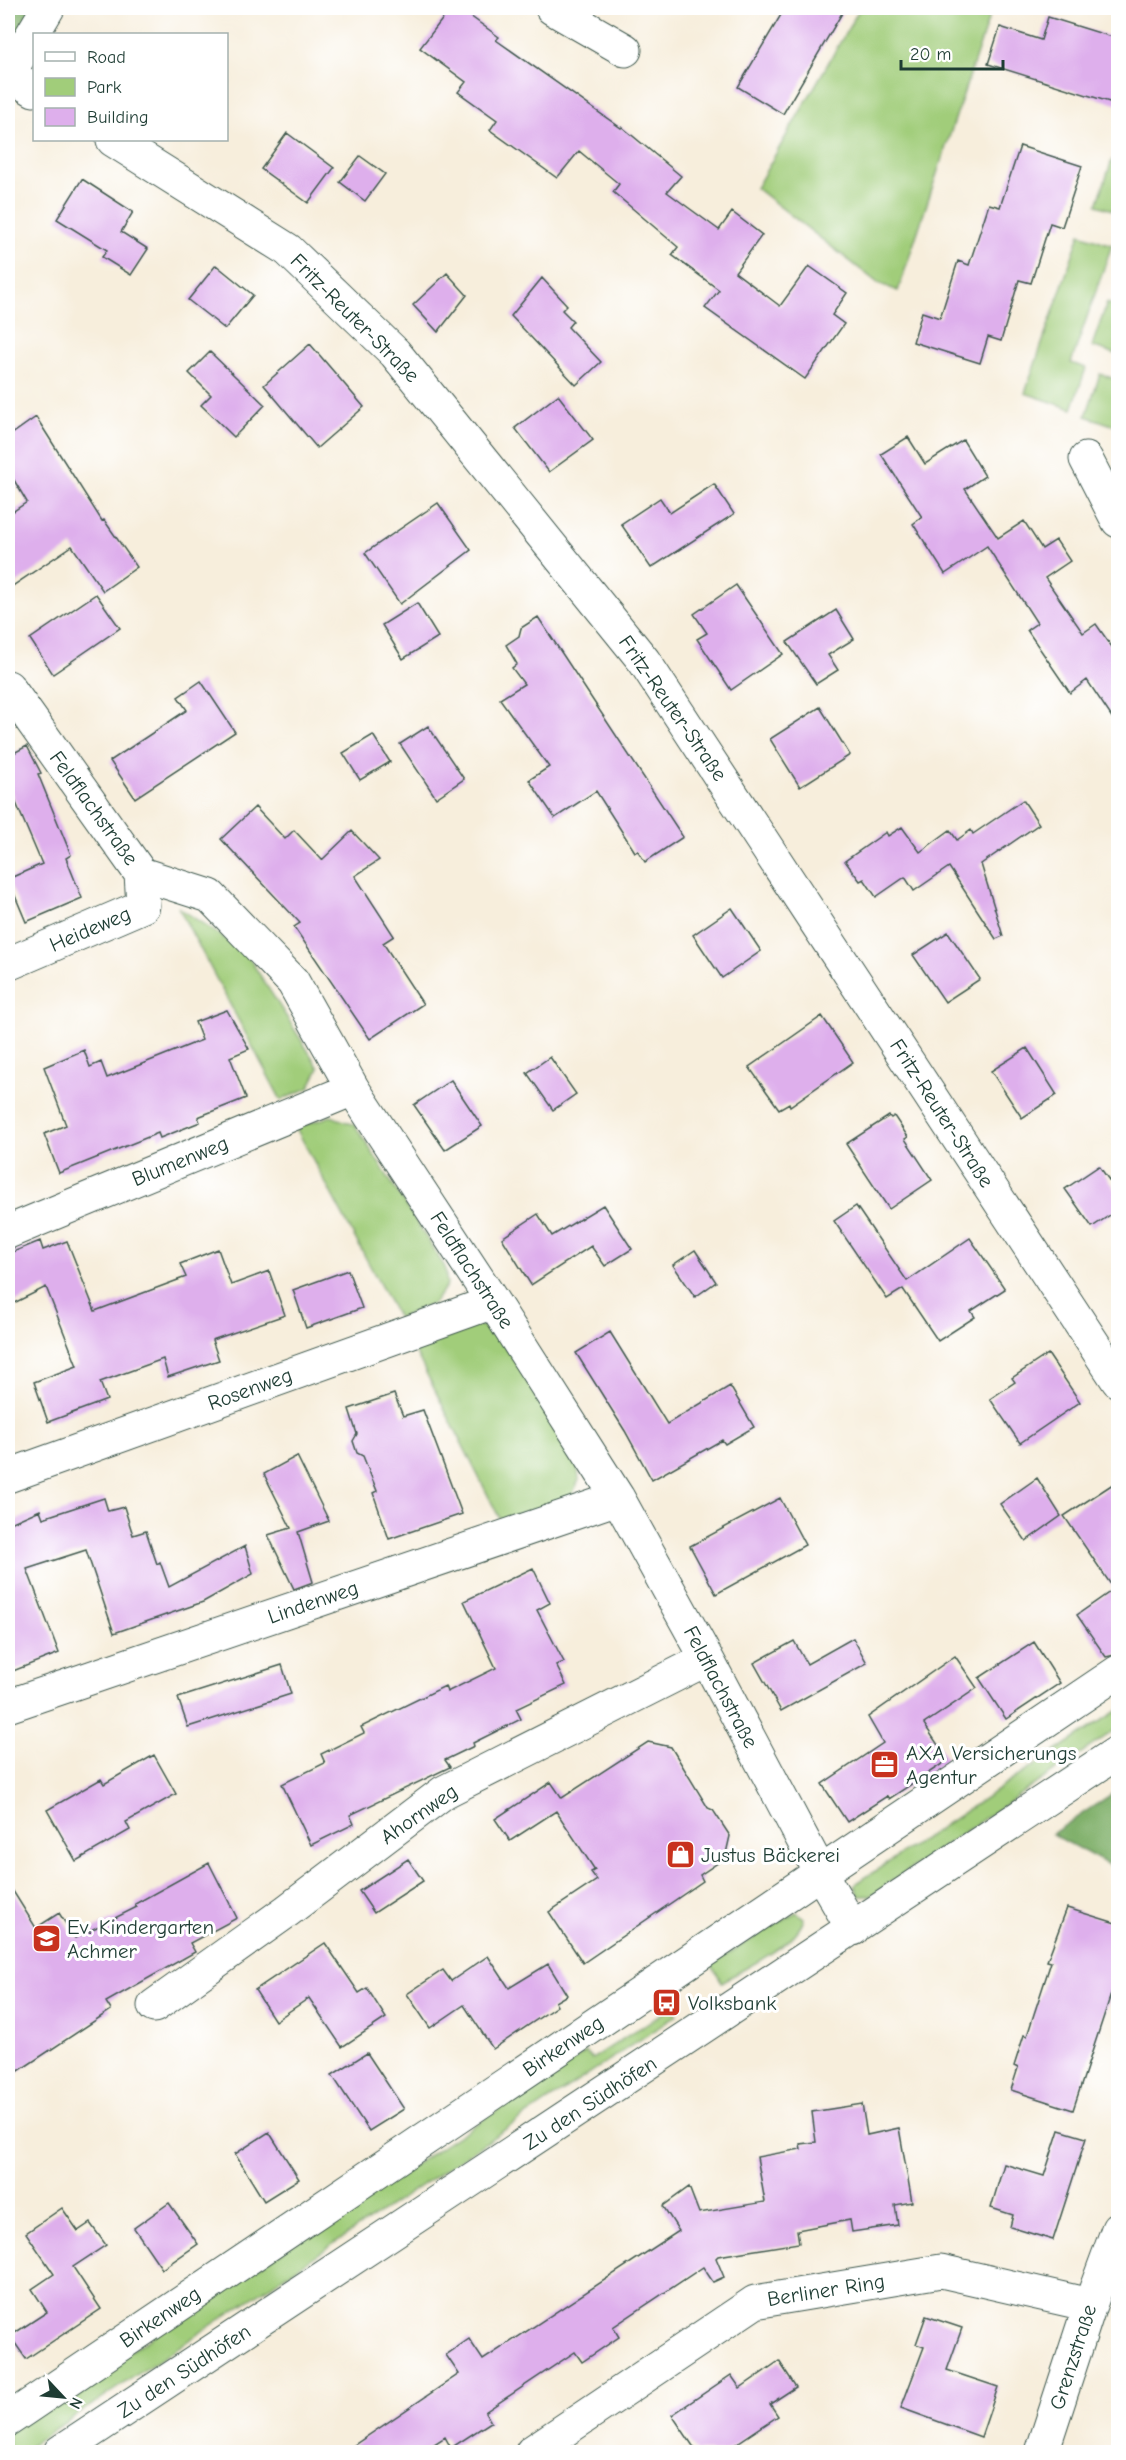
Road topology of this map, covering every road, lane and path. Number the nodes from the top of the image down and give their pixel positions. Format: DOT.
graph roads {
  1 [pos="48,8"];
  2 [pos="552,8"];
  3 [pos="625,50"];
  4 [pos="8,74"];
  5 [pos="33,89"];
  6 [pos="115,141"];
  7 [pos="1086,459"];
  8 [pos="1119,521"];
  9 [pos="8,688"];
  10 [pos="141,874"];
  11 [pos="8,964"];
  12 [pos="353,1089"];
  13 [pos="8,1232"];
  14 [pos="493,1302"];
  15 [pos="1119,1381"];
  16 [pos="8,1476"];
  17 [pos="618,1498"];
  18 [pos="707,1659"];
  19 [pos="1119,1672"];
  20 [pos="8,1706"];
  21 [pos="1119,1752"];
  22 [pos="820,1872"];
  23 [pos="853,1929"];
  24 [pos="154,2006"];
  25 [pos="1119,2229"];
  26 [pos="1090,2305"];
  27 [pos="8,2420"];
  28 [pos="60,2452"];
  29 [pos="532,2452"];
  30 [pos="1042,2452"];
  1 -- 4 [label="street"];
  2 -- 3 [label="street"];
  4 -- 5 [label="street"];
  6 -- 15 [label="street, Fritz-Reuter-Straße"];
  7 -- 8 [label="street"];
  9 -- 10 [label="street, Feldflachstraße"];
  10 -- 11 [label="street, Heideweg"];
  10 -- 12 [label="street, Feldflachstraße"];
  12 -- 13 [label="street, Blumenweg"];
  12 -- 14 [label="street, Feldflachstraße"];
  14 -- 16 [label="street, Rosenweg"];
  14 -- 17 [label="street, Feldflachstraße"];
  17 -- 18 [label="street, Feldflachstraße"];
  17 -- 20 [label="street, Lindenweg"];
  18 -- 22 [label="street, Feldflachstraße"];
  18 -- 24 [label="street, Ahornweg"];
  19 -- 22 [label="street, Birkenweg"];
  21 -- 23 [label="street, Zu den Südhöfen"];
  22 -- 23 [label="street, Feldflachstraße"];
  22 -- 27 [label="street, Birkenweg"];
  23 -- 28 [label="street, Zu den Südhöfen"];
  25 -- 26 [label="street, Grenzstraße"];
  26 -- 29 [label="street, Berliner Ring"];
  26 -- 30 [label="street, Grenzstraße"];
}
